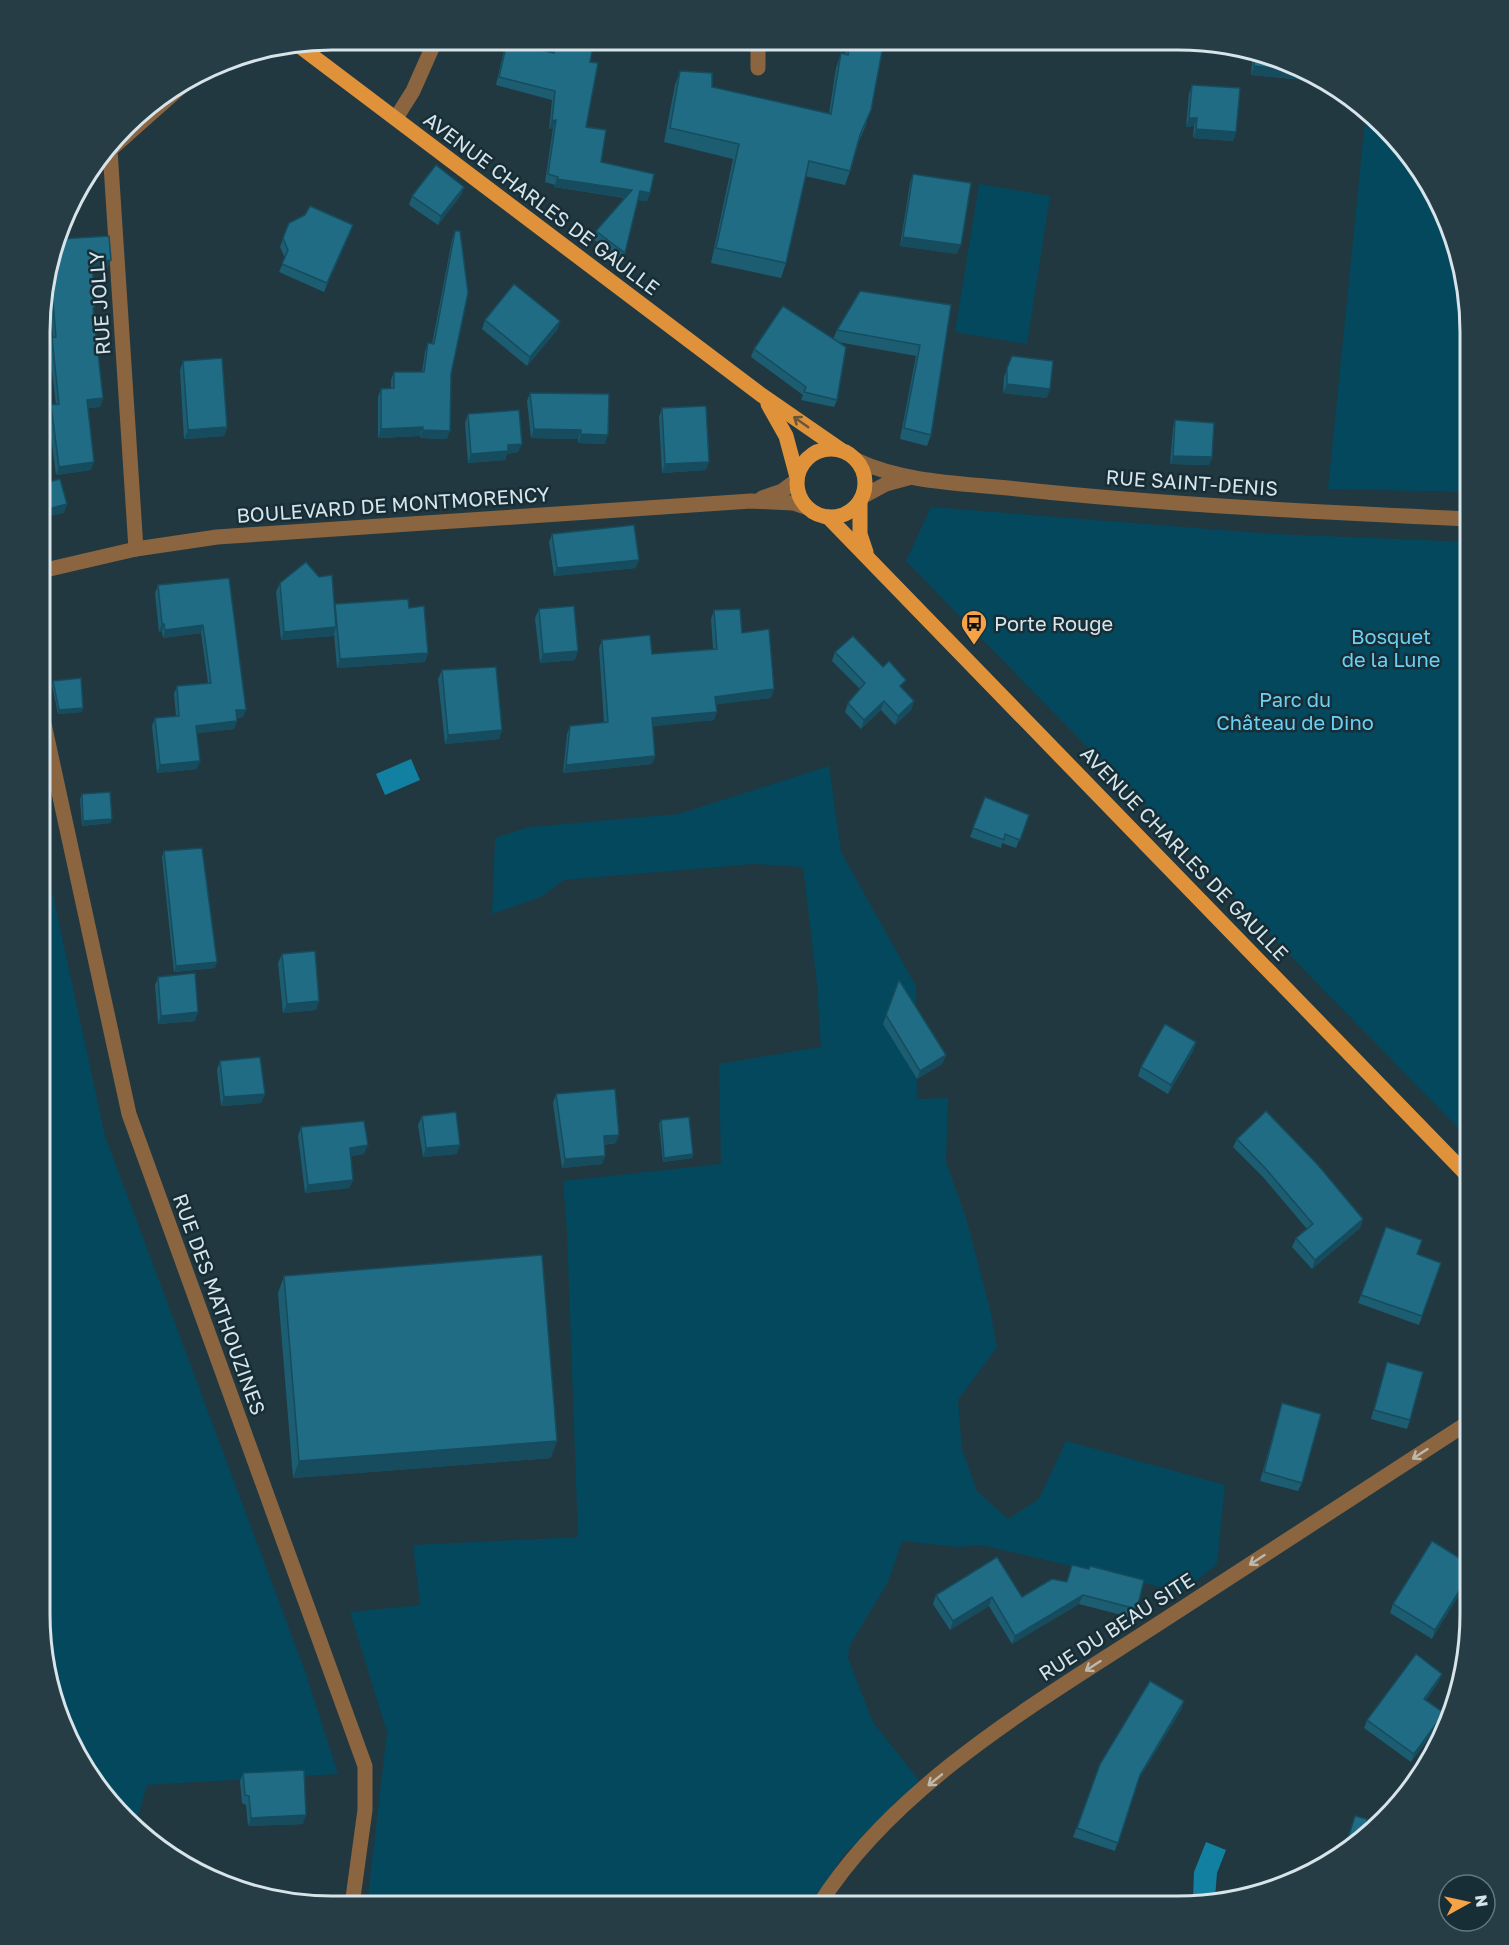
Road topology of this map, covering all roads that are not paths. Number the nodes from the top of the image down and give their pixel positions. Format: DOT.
graph roads {
  1 [pos="431,50"];
  2 [pos="758,50"];
  3 [pos="306,51"];
  4 [pos="758,68"];
  5 [pos="396,118"];
  6 [pos="110,157"];
  7 [pos="760,394"];
  8 [pos="841,450"];
  9 [pos="856,460"];
  10 [pos="911,477"];
  11 [pos="797,478"];
  12 [pos="861,499"];
  13 [pos="750,501"];
  14 [pos="808,508"];
  15 [pos="828,517"];
  16 [pos="1460,519"];
  17 [pos="136,549"];
  18 [pos="869,557"];
  19 [pos="50,569"];
  20 [pos="50,751"];
  21 [pos="1460,1168"];
  22 [pos="1460,1428"];
  23 [pos="353,1896"];
  24 [pos="826,1896"];
  1 -- 5 [label="street"];
  2 -- 4 [label="street"];
  3 -- 5 [label="main road, AVENUE CHARLES DE GAULLE"];
  5 -- 7 [label="main road, AVENUE CHARLES DE GAULLE"];
  6 -- 17 [label="street, RUE JOLLY"];
  8 -- 7 [label="main road, AVENUE CHARLES DE GAULLE, one-way"];
  7 -- 11 [label="main road, AVENUE CHARLES DE GAULLE"];
  8 -- 9 [label="main road"];
  8 -- 11 [label="main road"];
  9 -- 10 [label="street, RUE SAINT-DENIS"];
  9 -- 12 [label="main road"];
  10 -- 12 [label="street, RUE SAINT-DENIS"];
  10 -- 16 [label="street, RUE SAINT-DENIS"];
  11 -- 13 [label="street, BOULEVARD DE MONTMORENCY"];
  11 -- 14 [label="main road"];
  12 -- 15 [label="main road"];
  12 -- 18 [label="main road, AVENUE CHARLES DE GAULLE"];
  13 -- 14 [label="street, BOULEVARD DE MONTMORENCY"];
  13 -- 17 [label="street, BOULEVARD DE MONTMORENCY"];
  14 -- 15 [label="main road"];
  15 -- 18 [label="main road, AVENUE CHARLES DE GAULLE"];
  17 -- 19 [label="street, BOULEVARD DE MONTMORENCY"];
  18 -- 21 [label="main road, AVENUE CHARLES DE GAULLE"];
  20 -- 23 [label="street, RUE DES MATHOUZINES"];
  22 -- 24 [label="street, RUE DU BEAU SITE, one-way"];
}
